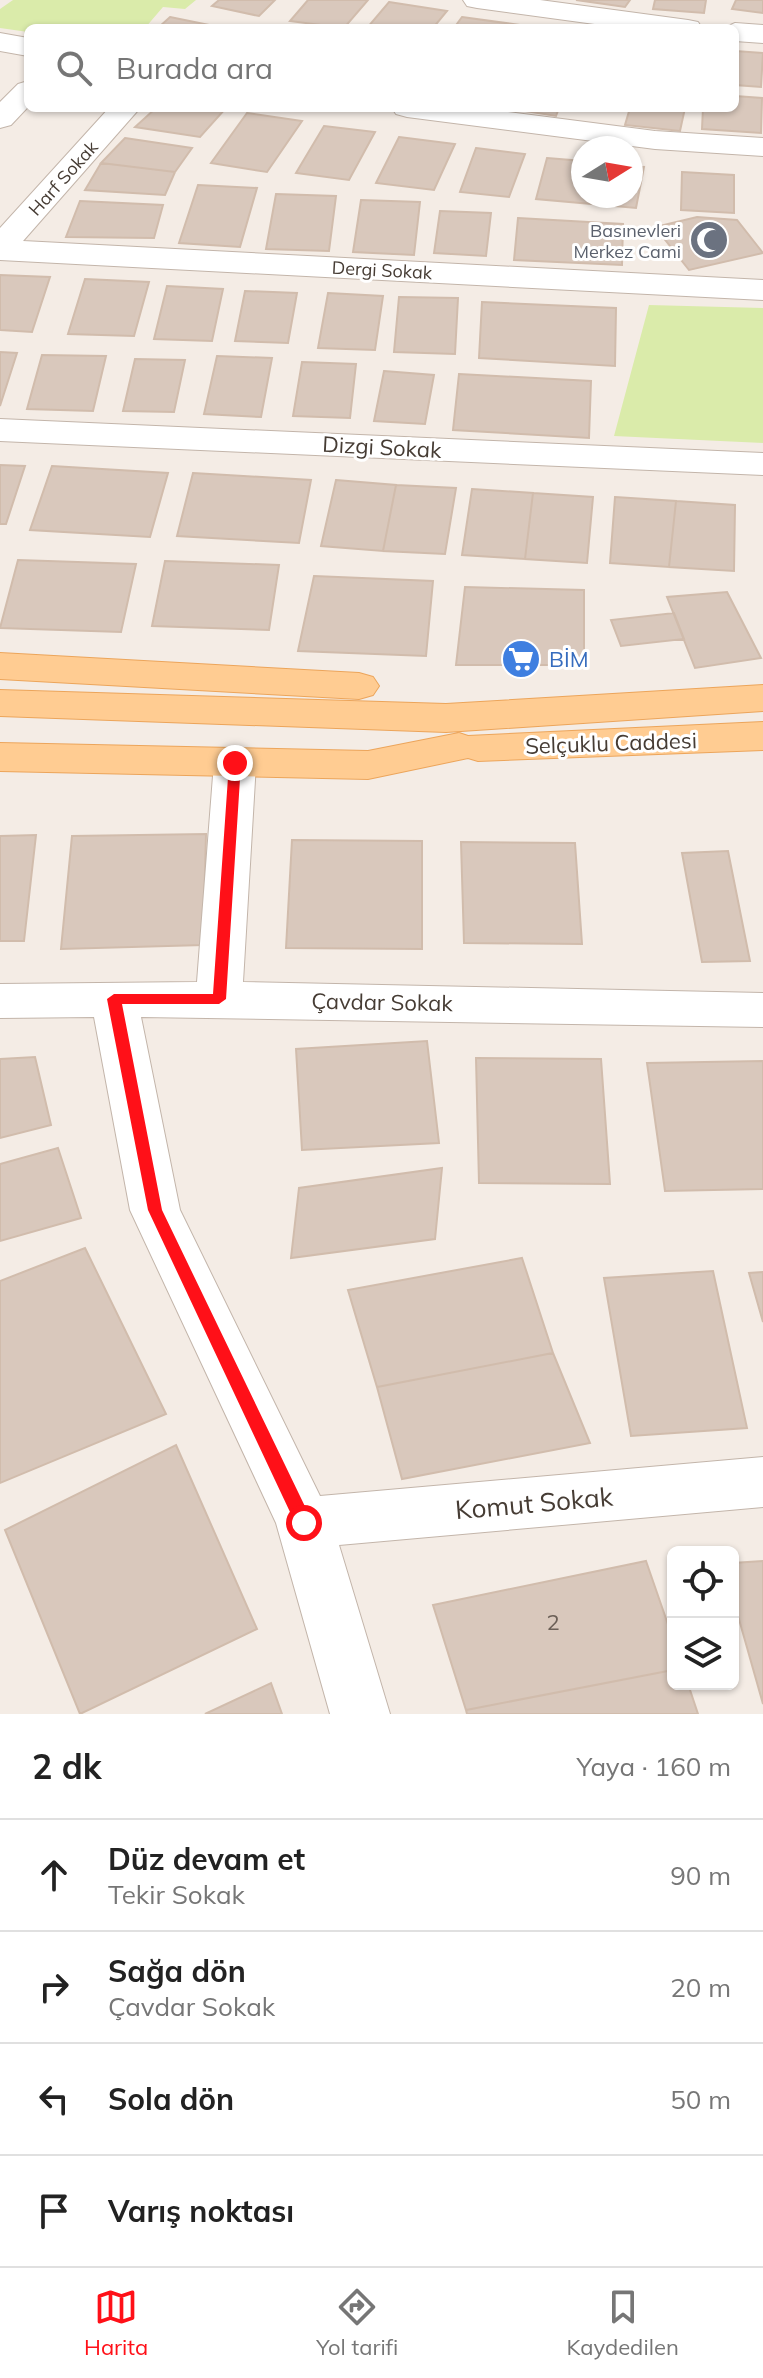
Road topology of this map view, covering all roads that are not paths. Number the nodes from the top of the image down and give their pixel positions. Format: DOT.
graph roads {
  1 [pos="477,0"];
  2 [pos="620,24"];
  3 [pos="739,32"];
  4 [pos="763,34"];
  5 [pos="0,42"];
  6 [pos="24,46"];
  7 [pos="24,94"];
  8 [pos="121,112"];
  9 [pos="469,112"];
  10 [pos="0,119"];
  11 [pos="593,120"];
  12 [pos="763,147"];
  13 [pos="0,249"];
  14 [pos="763,290"];
  15 [pos="0,430"];
  16 [pos="763,464"];
  17 [pos="0,666"];
  18 [pos="763,698"];
  19 [pos="0,703"];
  20 [pos="608,709"];
  21 [pos="335,730"];
  22 [pos="0,731"];
  23 [pos="763,736"];
  24 [pos="459,747"];
  25 [pos="0,757"];
  26 [pos="235,763"];
  27 [pos="114,999"];
  28 [pos="219,999"];
  29 [pos="0,1001"];
  30 [pos="763,1010"];
  31 [pos="763,1482"];
  32 [pos="304,1523"];
  33 [pos="360,1714"];
  1 -- 2 [label="street"];
  3 -- 4 [label="street"];
  5 -- 6 [label="street"];
  7 -- 10 [label="street"];
  8 -- 13 [label="street, Harf Sokak"];
  9 -- 11 [label="street"];
  11 -- 12 [label="street"];
  13 -- 14 [label="street, Dergi Sokak"];
  15 -- 16 [label="street, Dizgi Sokak"];
  17 -- 20 [label="main road"];
  18 -- 20 [label="main road, Selçuklu Caddesi"];
  19 -- 21 [label="main road"];
  20 -- 21 [label="main road"];
  21 -- 22 [label="main road"];
  21 -- 24 [label="main road"];
  23 -- 24 [label="main road, Selçuklu Caddesi"];
  24 -- 26 [label="main road"];
  25 -- 26 [label="main road"];
  26 -- 28 [label="street"];
  27 -- 28 [label="street, Çavdar Sokak"];
  27 -- 29 [label="street, Çavdar Sokak"];
  27 -- 32 [label="street"];
  28 -- 30 [label="street, Çavdar Sokak"];
  31 -- 32 [label="street, Komut Sokak"];
  32 -- 33 [label="street"];
}
